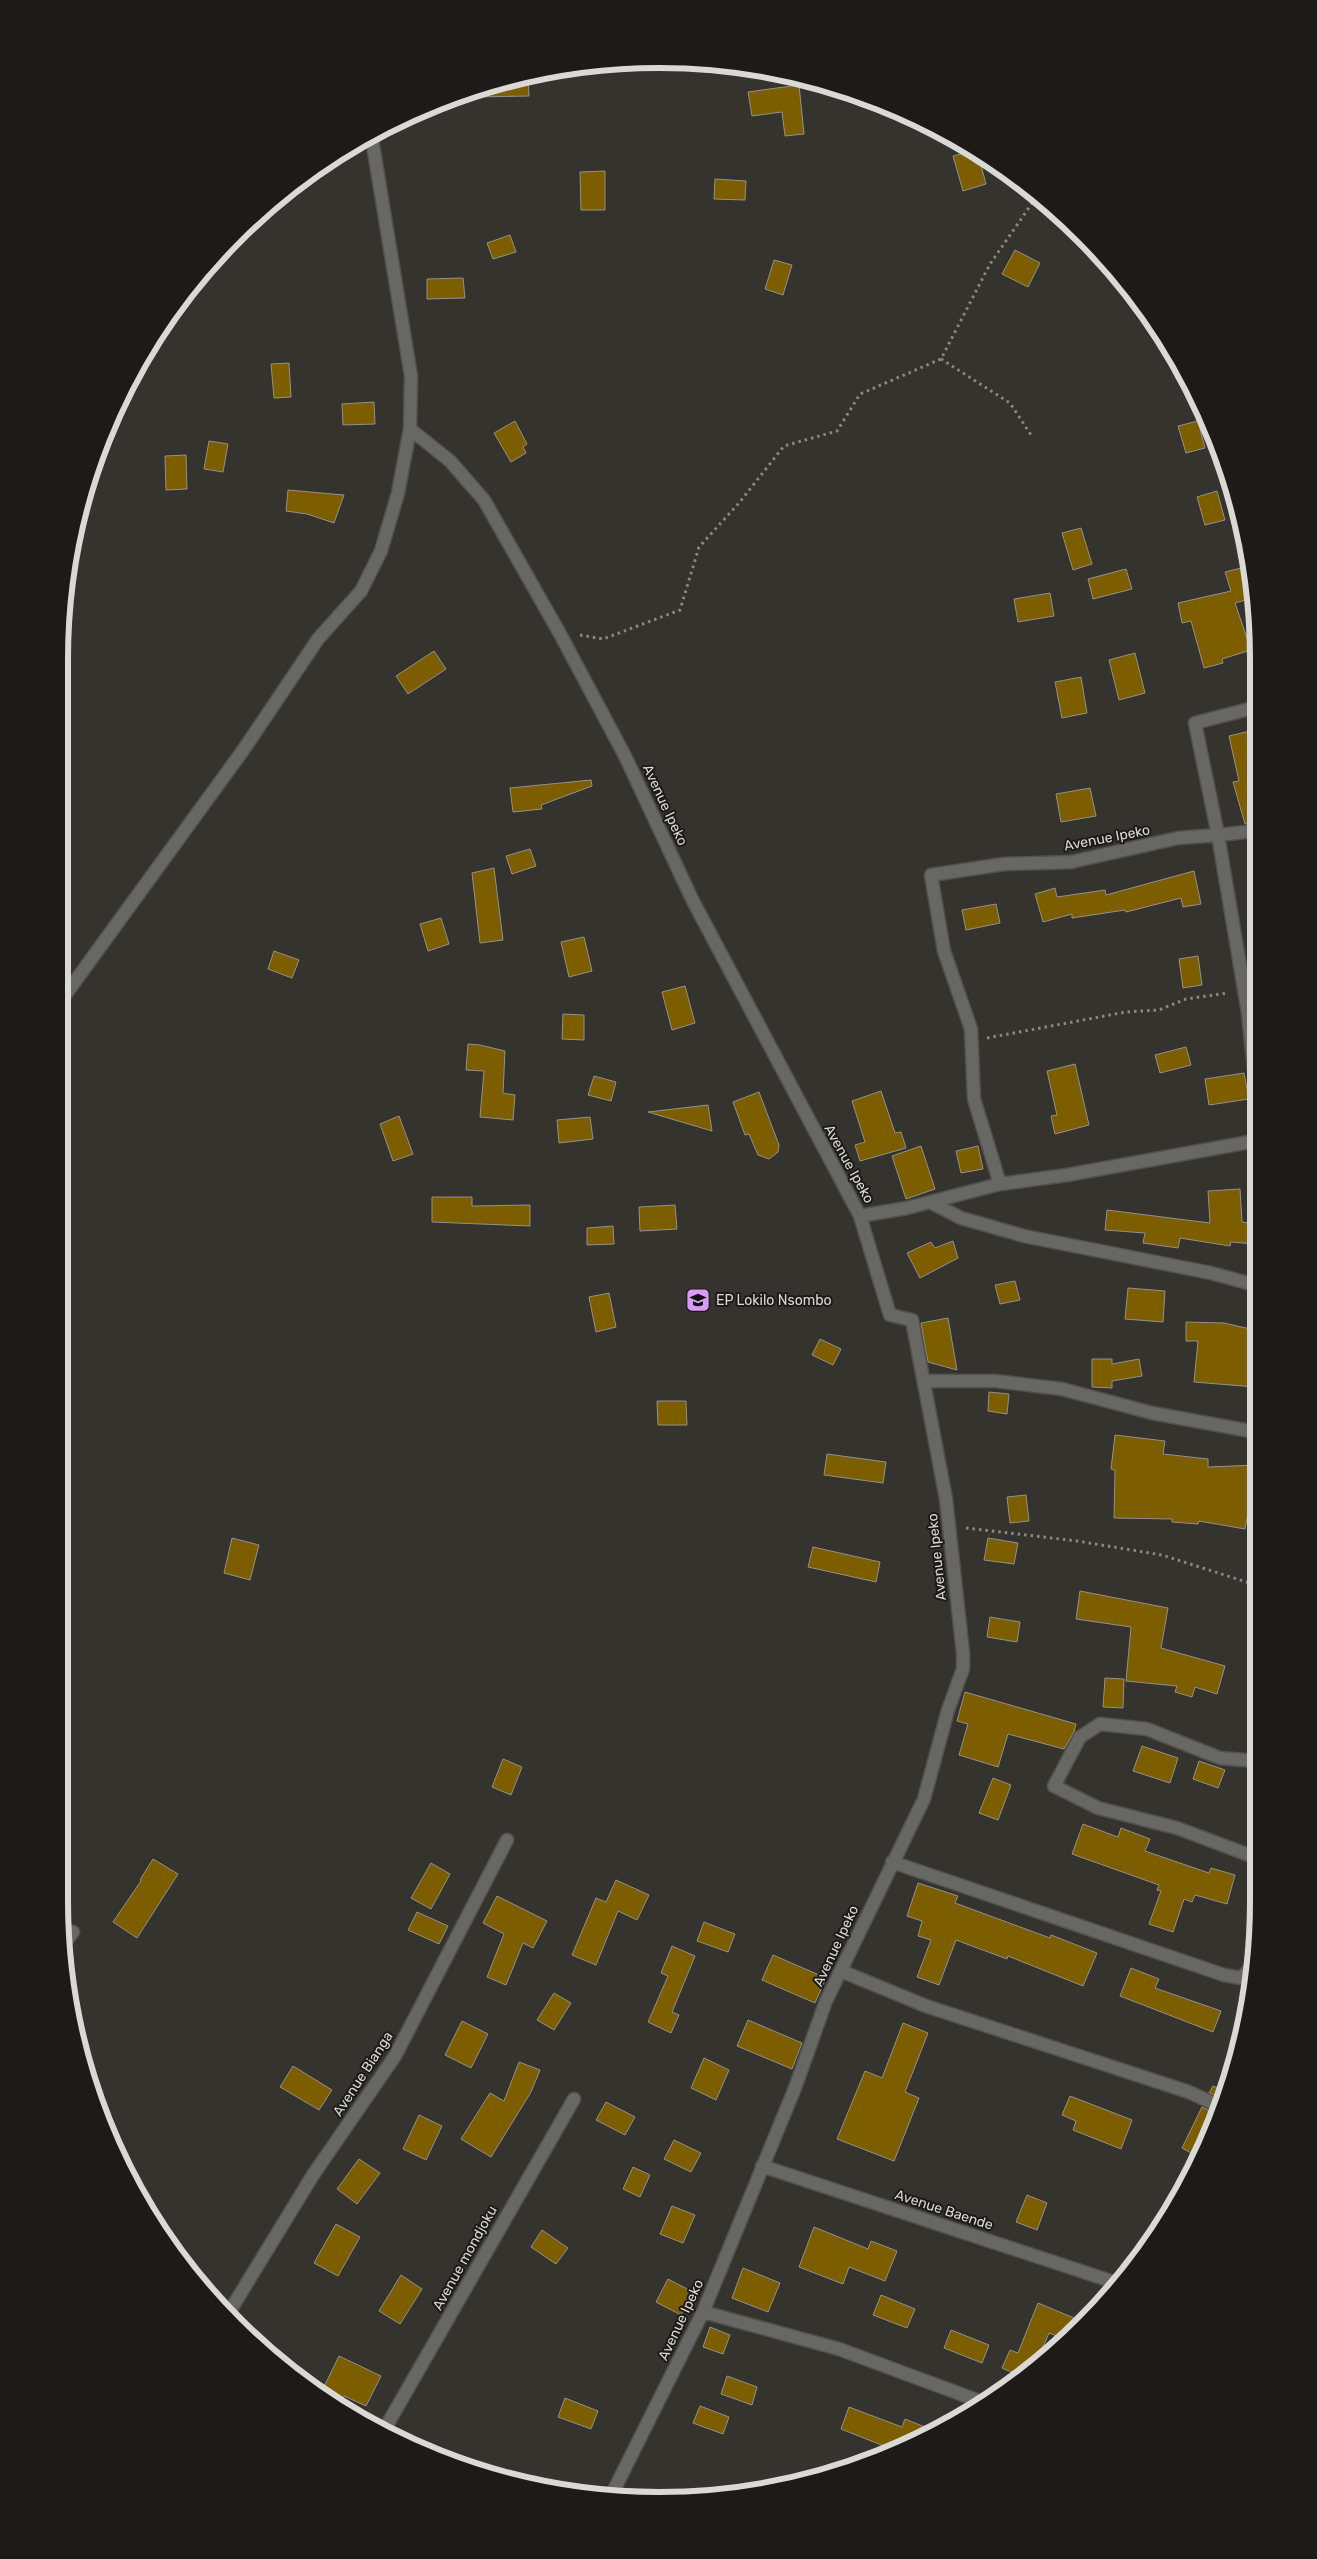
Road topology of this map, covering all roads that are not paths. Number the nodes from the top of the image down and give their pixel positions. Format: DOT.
graph roads {
  1 [pos="372,142"];
  2 [pos="410,429"];
  3 [pos="1250,709"];
  4 [pos="1250,831"];
  5 [pos="1218,835"];
  6 [pos="68,991"];
  7 [pos="1250,1035"];
  8 [pos="1250,1142"];
  9 [pos="1000,1184"];
  10 [pos="930,1202"];
  11 [pos="860,1216"];
  12 [pos="1250,1284"];
  13 [pos="925,1382"];
  14 [pos="1250,1431"];
  15 [pos="1250,1760"];
  16 [pos="507,1840"];
  17 [pos="1250,1855"];
  18 [pos="892,1862"];
  19 [pos="73,1932"];
  20 [pos="69,1937"];
  21 [pos="840,1971"];
  22 [pos="1244,1979"];
  23 [pos="574,2099"];
  24 [pos="1213,2103"];
  25 [pos="762,2166"];
  26 [pos="1110,2281"];
  27 [pos="232,2308"];
  28 [pos="703,2312"];
  29 [pos="975,2399"];
  30 [pos="387,2425"];
  31 [pos="614,2489"];
  1 -- 2 [label="street"];
  2 -- 6 [label="street"];
  2 -- 11 [label="street, Avenue Ipeko"];
  3 -- 5 [label="street"];
  4 -- 5 [label="street, Avenue Ipeko"];
  5 -- 7 [label="street"];
  5 -- 9 [label="street, Avenue Ipeko"];
  8 -- 9 [label="street, Avenue Ipeko"];
  9 -- 10 [label="street, Avenue Ipeko"];
  10 -- 11 [label="street, Avenue Ipeko"];
  10 -- 12 [label="street"];
  11 -- 13 [label="street, Avenue Ipeko"];
  13 -- 14 [label="street"];
  13 -- 18 [label="street, Avenue Ipeko"];
  15 -- 17 [label="street"];
  16 -- 27 [label="street, Avenue Bianga"];
  18 -- 21 [label="street, Avenue Ipeko"];
  18 -- 22 [label="street"];
  19 -- 20 [label="street"];
  21 -- 24 [label="street"];
  21 -- 25 [label="street, Avenue Ipeko"];
  23 -- 30 [label="street, Avenue mondjoku"];
  25 -- 26 [label="street, Avenue Baende"];
  25 -- 28 [label="street, Avenue Ipeko"];
  28 -- 29 [label="street"];
  28 -- 31 [label="street, Avenue Ipeko"];
}
